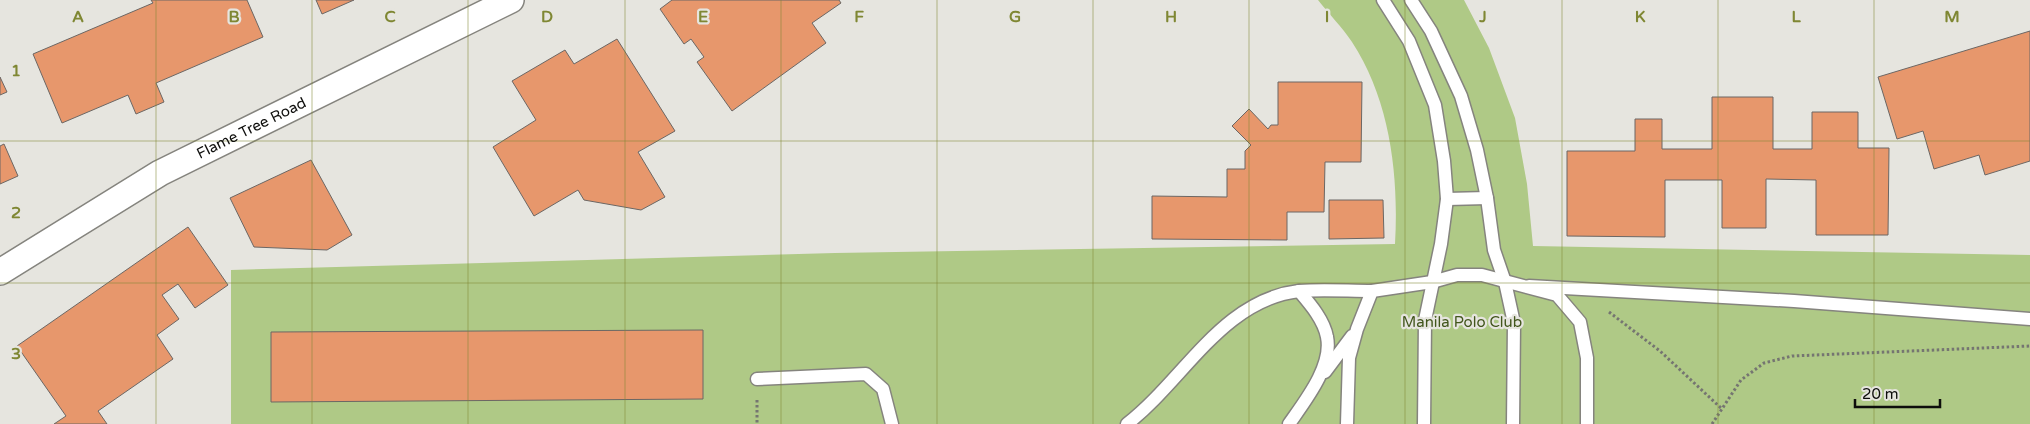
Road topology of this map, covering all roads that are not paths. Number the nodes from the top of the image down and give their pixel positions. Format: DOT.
graph roads {
  1 [pos="511,0"];
  2 [pos="1383,0"];
  3 [pos="1412,0"];
  4 [pos="1487,198"];
  5 [pos="1446,199"];
  6 [pos="0,272"];
  7 [pos="1432,282"];
  8 [pos="1505,282"];
  9 [pos="1529,286"];
  10 [pos="1372,291"];
  11 [pos="1299,292"];
  12 [pos="2030,319"];
  13 [pos="1357,329"];
  14 [pos="757,379"];
  15 [pos="1318,382"];
  16 [pos="892,424"];
  17 [pos="1127,424"];
  18 [pos="1289,424"];
  19 [pos="1347,424"];
  20 [pos="1424,424"];
  21 [pos="1513,424"];
  22 [pos="1586,424"];
  1 -- 6 [label="street, Flame Tree Road"];
  2 -- 5 [label="lane"];
  3 -- 4 [label="lane"];
  4 -- 5 [label="lane"];
  4 -- 8 [label="lane"];
  5 -- 7 [label="lane"];
  7 -- 8 [label="lane"];
  7 -- 10 [label="lane"];
  7 -- 20 [label="lane"];
  8 -- 9 [label="lane"];
  8 -- 21 [label="lane"];
  9 -- 12 [label="lane"];
  9 -- 22 [label="lane"];
  10 -- 11 [label="lane"];
  10 -- 13 [label="lane"];
  11 -- 15 [label="lane"];
  11 -- 17 [label="lane"];
  13 -- 15 [label="lane"];
  13 -- 19 [label="lane"];
  14 -- 16 [label="lane"];
  15 -- 18 [label="lane"];
}
